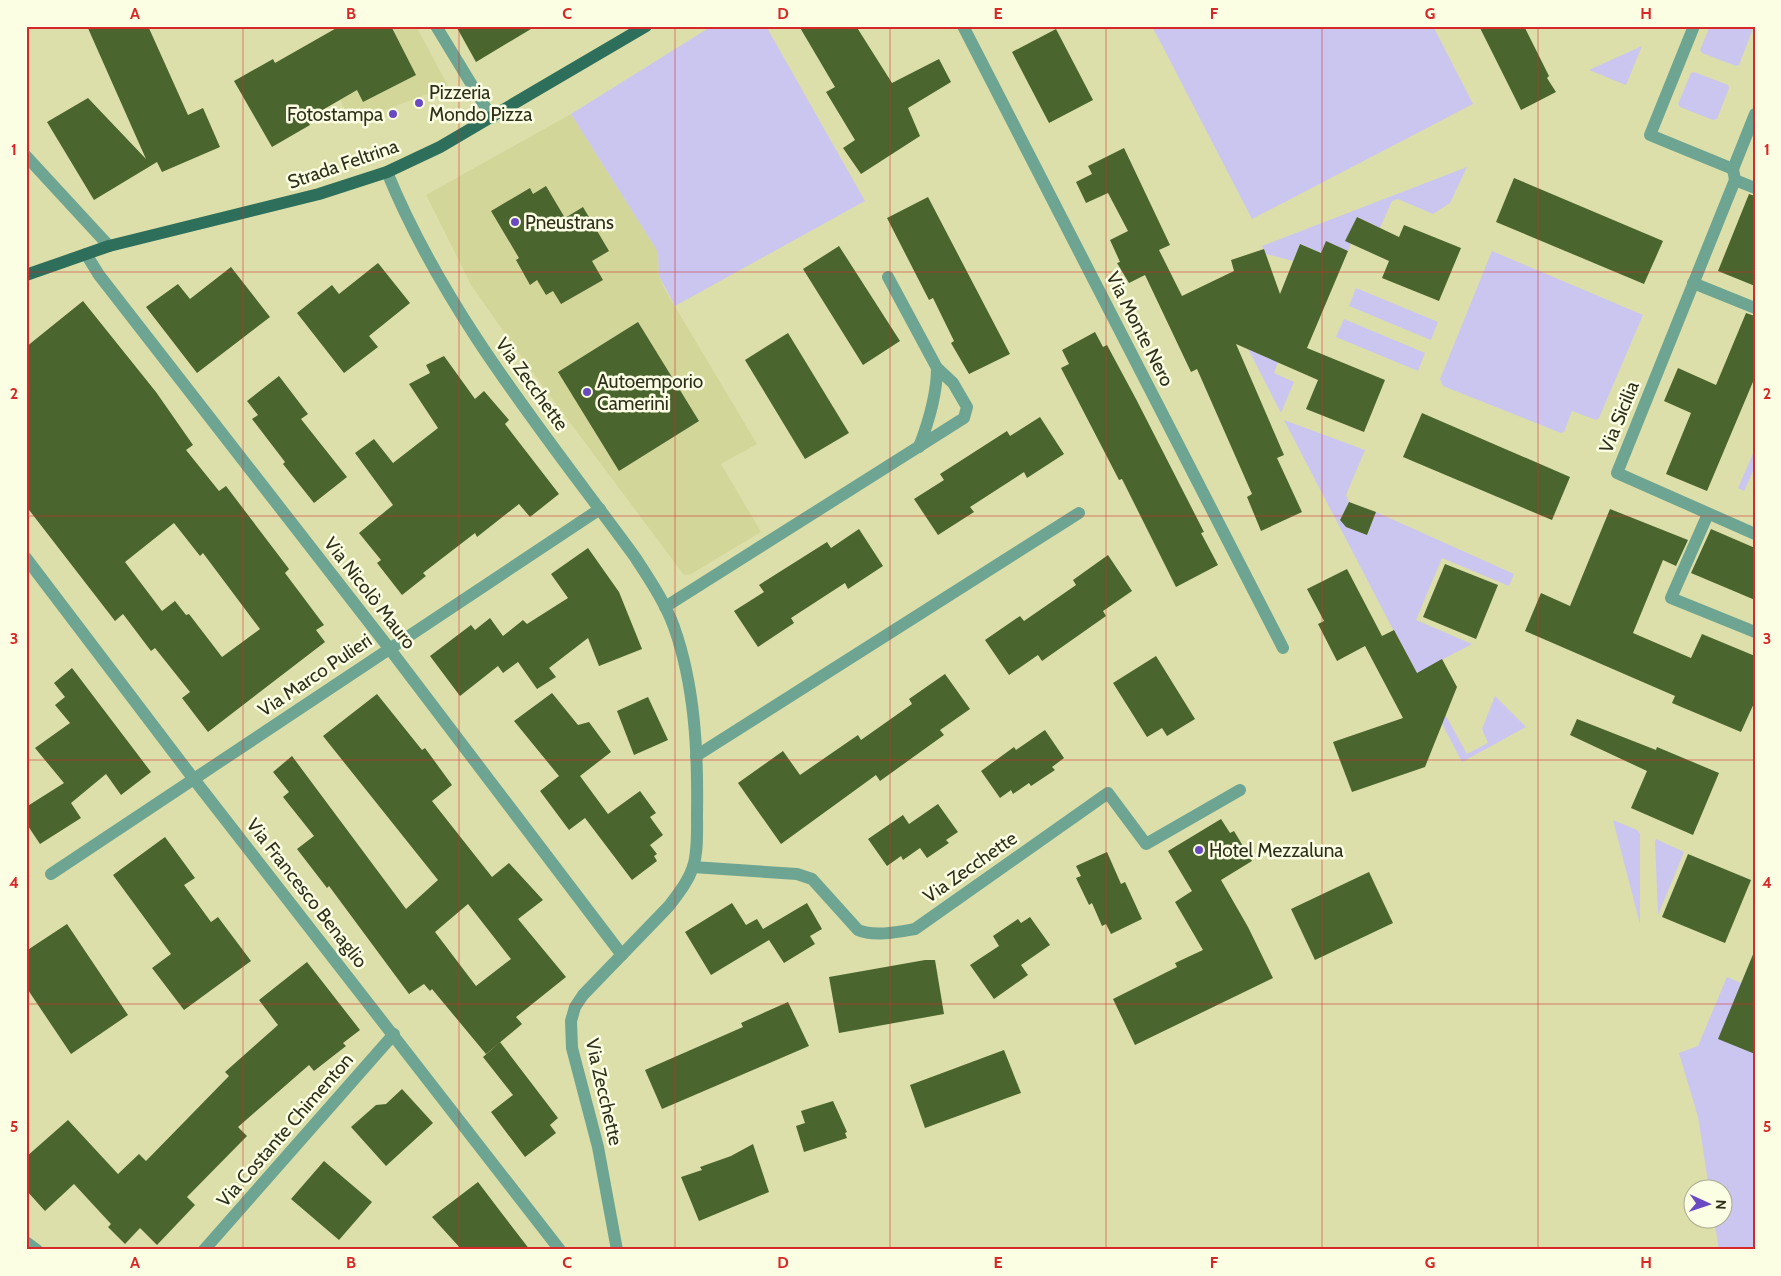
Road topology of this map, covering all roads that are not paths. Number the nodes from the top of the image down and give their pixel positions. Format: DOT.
graph roads {
  1 [pos="436,26"];
  2 [pos="646,26"];
  3 [pos="963,26"];
  4 [pos="1694,26"];
  5 [pos="1755,114"];
  6 [pos="492,118"];
  7 [pos="26,156"];
  8 [pos="387,172"];
  9 [pos="1734,174"];
  10 [pos="1755,188"];
  11 [pos="109,246"];
  12 [pos="86,254"];
  13 [pos="26,275"];
  14 [pos="888,277"];
  15 [pos="1693,283"];
  16 [pos="1755,308"];
  17 [pos="937,368"];
  18 [pos="919,447"];
  19 [pos="600,509"];
  20 [pos="1079,513"];
  21 [pos="1708,514"];
  22 [pos="1755,534"];
  23 [pos="26,558"];
  24 [pos="665,607"];
  25 [pos="1755,632"];
  26 [pos="389,648"];
  27 [pos="1283,648"];
  28 [pos="696,756"];
  29 [pos="193,778"];
  30 [pos="1240,790"];
  31 [pos="693,867"];
  32 [pos="51,874"];
  33 [pos="622,955"];
  34 [pos="394,1034"];
  35 [pos="26,1242"];
  36 [pos="37,1250"];
  37 [pos="204,1250"];
  38 [pos="560,1250"];
  39 [pos="617,1250"];
  1 -- 6 [label="street"];
  2 -- 6 [label="main road, Strada Feltrina"];
  3 -- 27 [label="street, Via Monte Nero"];
  4 -- 9 [label="street"];
  5 -- 9 [label="street, Via Sicilia"];
  6 -- 8 [label="main road, Strada Feltrina"];
  7 -- 11 [label="street"];
  8 -- 11 [label="main road, Strada Feltrina"];
  8 -- 19 [label="street, Via Zecchette"];
  9 -- 10 [label="street"];
  9 -- 15 [label="street, Via Sicilia"];
  11 -- 12 [label="main road, Strada Feltrina"];
  12 -- 13 [label="main road, Strada Feltrina"];
  12 -- 26 [label="street, Via Nicolò Mauro"];
  14 -- 17 [label="street"];
  15 -- 16 [label="street"];
  15 -- 21 [label="street, Via Sicilia"];
  17 -- 18 [label="street"];
  17 -- 18 [label="street"];
  18 -- 24 [label="street"];
  19 -- 24 [label="street, Via Zecchette"];
  19 -- 26 [label="street, Via Marco Pulieri"];
  20 -- 28 [label="street"];
  21 -- 22 [label="street, Via Sicilia"];
  21 -- 25 [label="street"];
  23 -- 29 [label="street, Via Francesco Benaglio"];
  24 -- 28 [label="street, Via Zecchette"];
  26 -- 29 [label="street, Via Marco Pulieri"];
  26 -- 33 [label="street, Via Nicolò Mauro"];
  28 -- 31 [label="street, Via Zecchette"];
  29 -- 32 [label="street, Via Marco Pulieri"];
  29 -- 34 [label="street, Via Francesco Benaglio"];
  30 -- 31 [label="street, Via Zecchette"];
  31 -- 33 [label="street, Via Zecchette"];
  33 -- 39 [label="street, Via Zecchette"];
  34 -- 37 [label="street, Via Costante Chimenton"];
  34 -- 38 [label="street, Via Francesco Benaglio"];
  35 -- 36 [label="street"];
}
